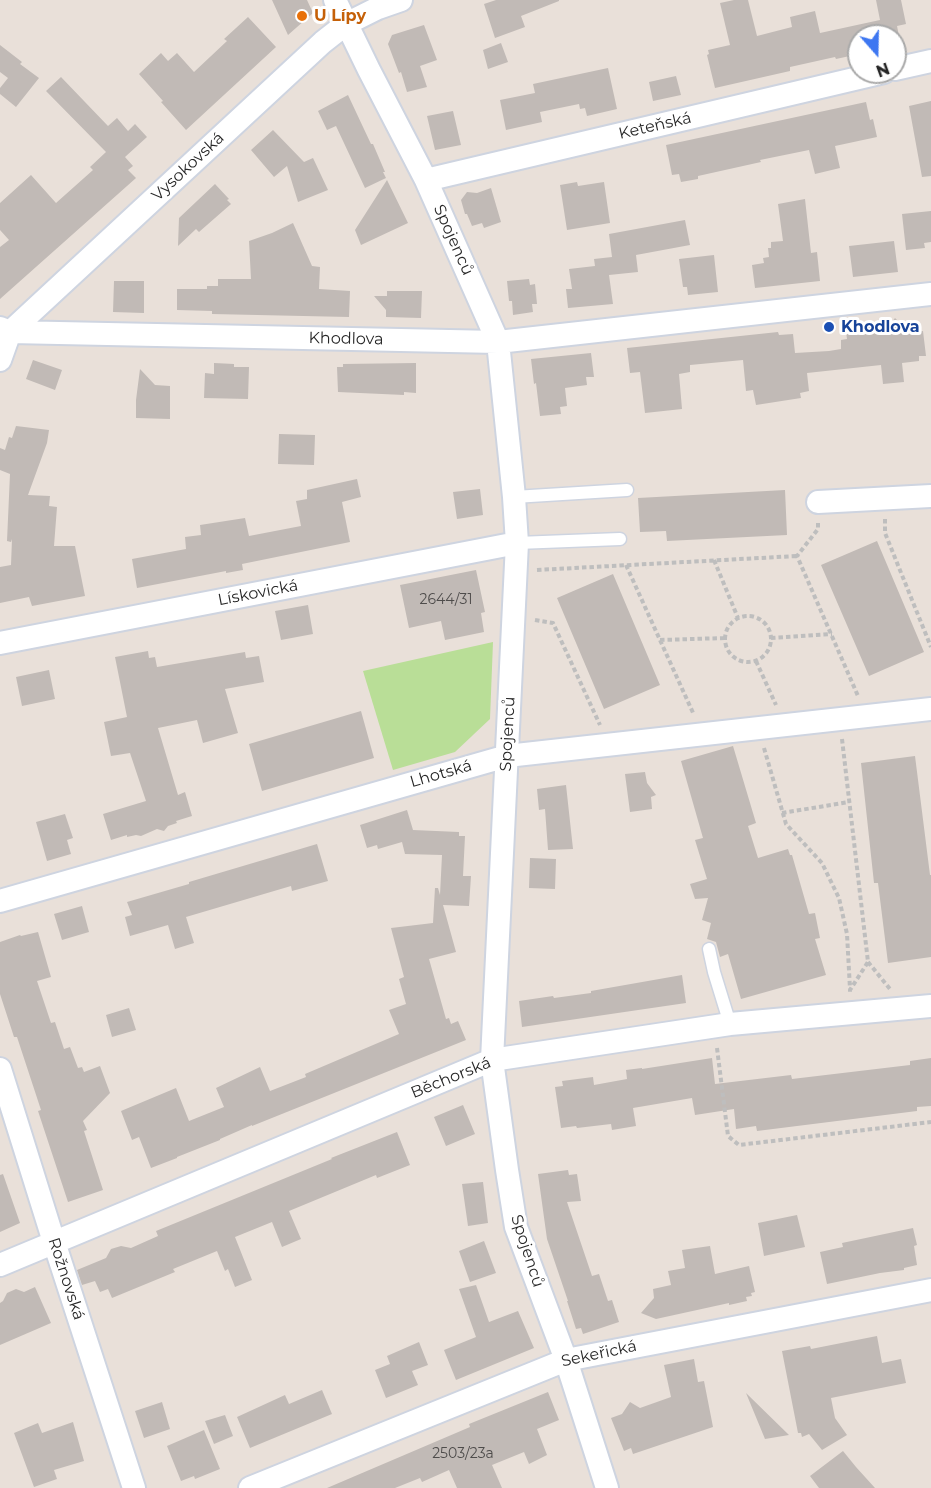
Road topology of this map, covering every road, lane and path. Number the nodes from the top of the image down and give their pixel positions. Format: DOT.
graph roads {
  1 [pos="335,0"];
  2 [pos="401,0"];
  3 [pos="346,24"];
  4 [pos="931,61"];
  5 [pos="907,66"];
  6 [pos="847,81"];
  7 [pos="426,180"];
  8 [pos="931,294"];
  9 [pos="5,330"];
  10 [pos="498,342"];
  11 [pos="0,360"];
  12 [pos="627,490"];
  13 [pos="514,496"];
  14 [pos="931,496"];
  15 [pos="885,498"];
  16 [pos="818,502"];
  17 [pos="620,539"];
  18 [pos="517,543"];
  19 [pos="797,556"];
  20 [pos="714,560"];
  21 [pos="626,565"];
  22 [pos="515,571"];
  23 [pos="513,616"];
  24 [pos="738,618"];
  25 [pos="832,634"];
  26 [pos="724,638"];
  27 [pos="771,638"];
  28 [pos="660,640"];
  29 [pos="0,643"];
  30 [pos="931,647"];
  31 [pos="756,661"];
  32 [pos="931,709"];
  33 [pos="867,716"];
  34 [pos="840,719"];
  35 [pos="785,725"];
  36 [pos="758,728"];
  37 [pos="702,734"];
  38 [pos="609,744"];
  39 [pos="507,756"];
  40 [pos="849,802"];
  41 [pos="782,813"];
  42 [pos="0,901"];
  43 [pos="710,949"];
  44 [pos="868,962"];
  45 [pos="850,990"];
  46 [pos="931,1006"];
  47 [pos="907,1008"];
  48 [pos="852,1013"];
  49 [pos="722,1026"];
  50 [pos="492,1060"];
  51 [pos="0,1069"];
  52 [pos="931,1122"];
  53 [pos="54,1242"];
  54 [pos="0,1264"];
  55 [pos="931,1290"];
  56 [pos="566,1360"];
  57 [pos="134,1488"];
  58 [pos="250,1488"];
  59 [pos="607,1488"];
  1 -- 3 [label="street, Spojenců"];
  2 -- 3 [label="street, Vysokovská"];
  3 -- 7 [label="street, Spojenců"];
  3 -- 9 [label="street, Vysokovská"];
  4 -- 5 [label="street"];
  6 -- 7 [label="street, Keteňská"];
  7 -- 10 [label="street, Spojenců"];
  8 -- 10 [label="street, Khodlova"];
  9 -- 10 [label="street, Khodlova"];
  9 -- 11 [label="street, Vysokovská"];
  10 -- 13 [label="street, Spojenců"];
  12 -- 13 [label="lane"];
  13 -- 18 [label="street, Spojenců"];
  14 -- 15 [label="street"];
  15 -- 16 [label="street"];
  15 -- 30 [label="path"];
  16 -- 19 [label="path"];
  17 -- 18 [label="lane"];
  18 -- 22 [label="street, Spojenců"];
  18 -- 29 [label="street, Lískovická"];
  19 -- 20 [label="path"];
  19 -- 25 [label="path"];
  20 -- 21 [label="path"];
  20 -- 24 [label="path"];
  21 -- 22 [label="path"];
  21 -- 28 [label="path"];
  22 -- 23 [label="street, Spojenců"];
  23 -- 38 [label="path"];
  23 -- 39 [label="street, Spojenců"];
  24 -- 26 [label="path"];
  24 -- 27 [label="path"];
  25 -- 27 [label="path"];
  25 -- 33 [label="path"];
  26 -- 28 [label="path"];
  26 -- 31 [label="path"];
  27 -- 31 [label="path"];
  28 -- 37 [label="path"];
  31 -- 35 [label="path"];
  32 -- 33 [label="street, Lhotská"];
  33 -- 34 [label="street, Lhotská"];
  34 -- 35 [label="street, Lhotská"];
  34 -- 40 [label="path"];
  35 -- 36 [label="street, Lhotská"];
  36 -- 37 [label="street, Lhotská"];
  36 -- 41 [label="path"];
  37 -- 38 [label="street, Lhotská"];
  38 -- 39 [label="street, Lhotská"];
  39 -- 42 [label="street, Lhotská"];
  39 -- 50 [label="street, Spojenců"];
  40 -- 41 [label="path"];
  40 -- 44 [label="path"];
  41 -- 45 [label="path"];
  43 -- 49 [label="lane"];
  44 -- 45 [label="path"];
  44 -- 47 [label="path"];
  45 -- 48 [label="path"];
  46 -- 47 [label="street, Běchorská"];
  47 -- 48 [label="street, Běchorská"];
  48 -- 49 [label="street, Běchorská"];
  49 -- 50 [label="street, Běchorská"];
  49 -- 52 [label="path"];
  50 -- 53 [label="street, Běchorská"];
  50 -- 56 [label="street, Spojenců"];
  51 -- 53 [label="street, Rožnovská"];
  53 -- 54 [label="street, Běchorská"];
  53 -- 57 [label="street, Rožnovská"];
  55 -- 56 [label="street, Sekeřická"];
  56 -- 58 [label="street, Sekeřická"];
  56 -- 59 [label="street, Spojenců"];
}
